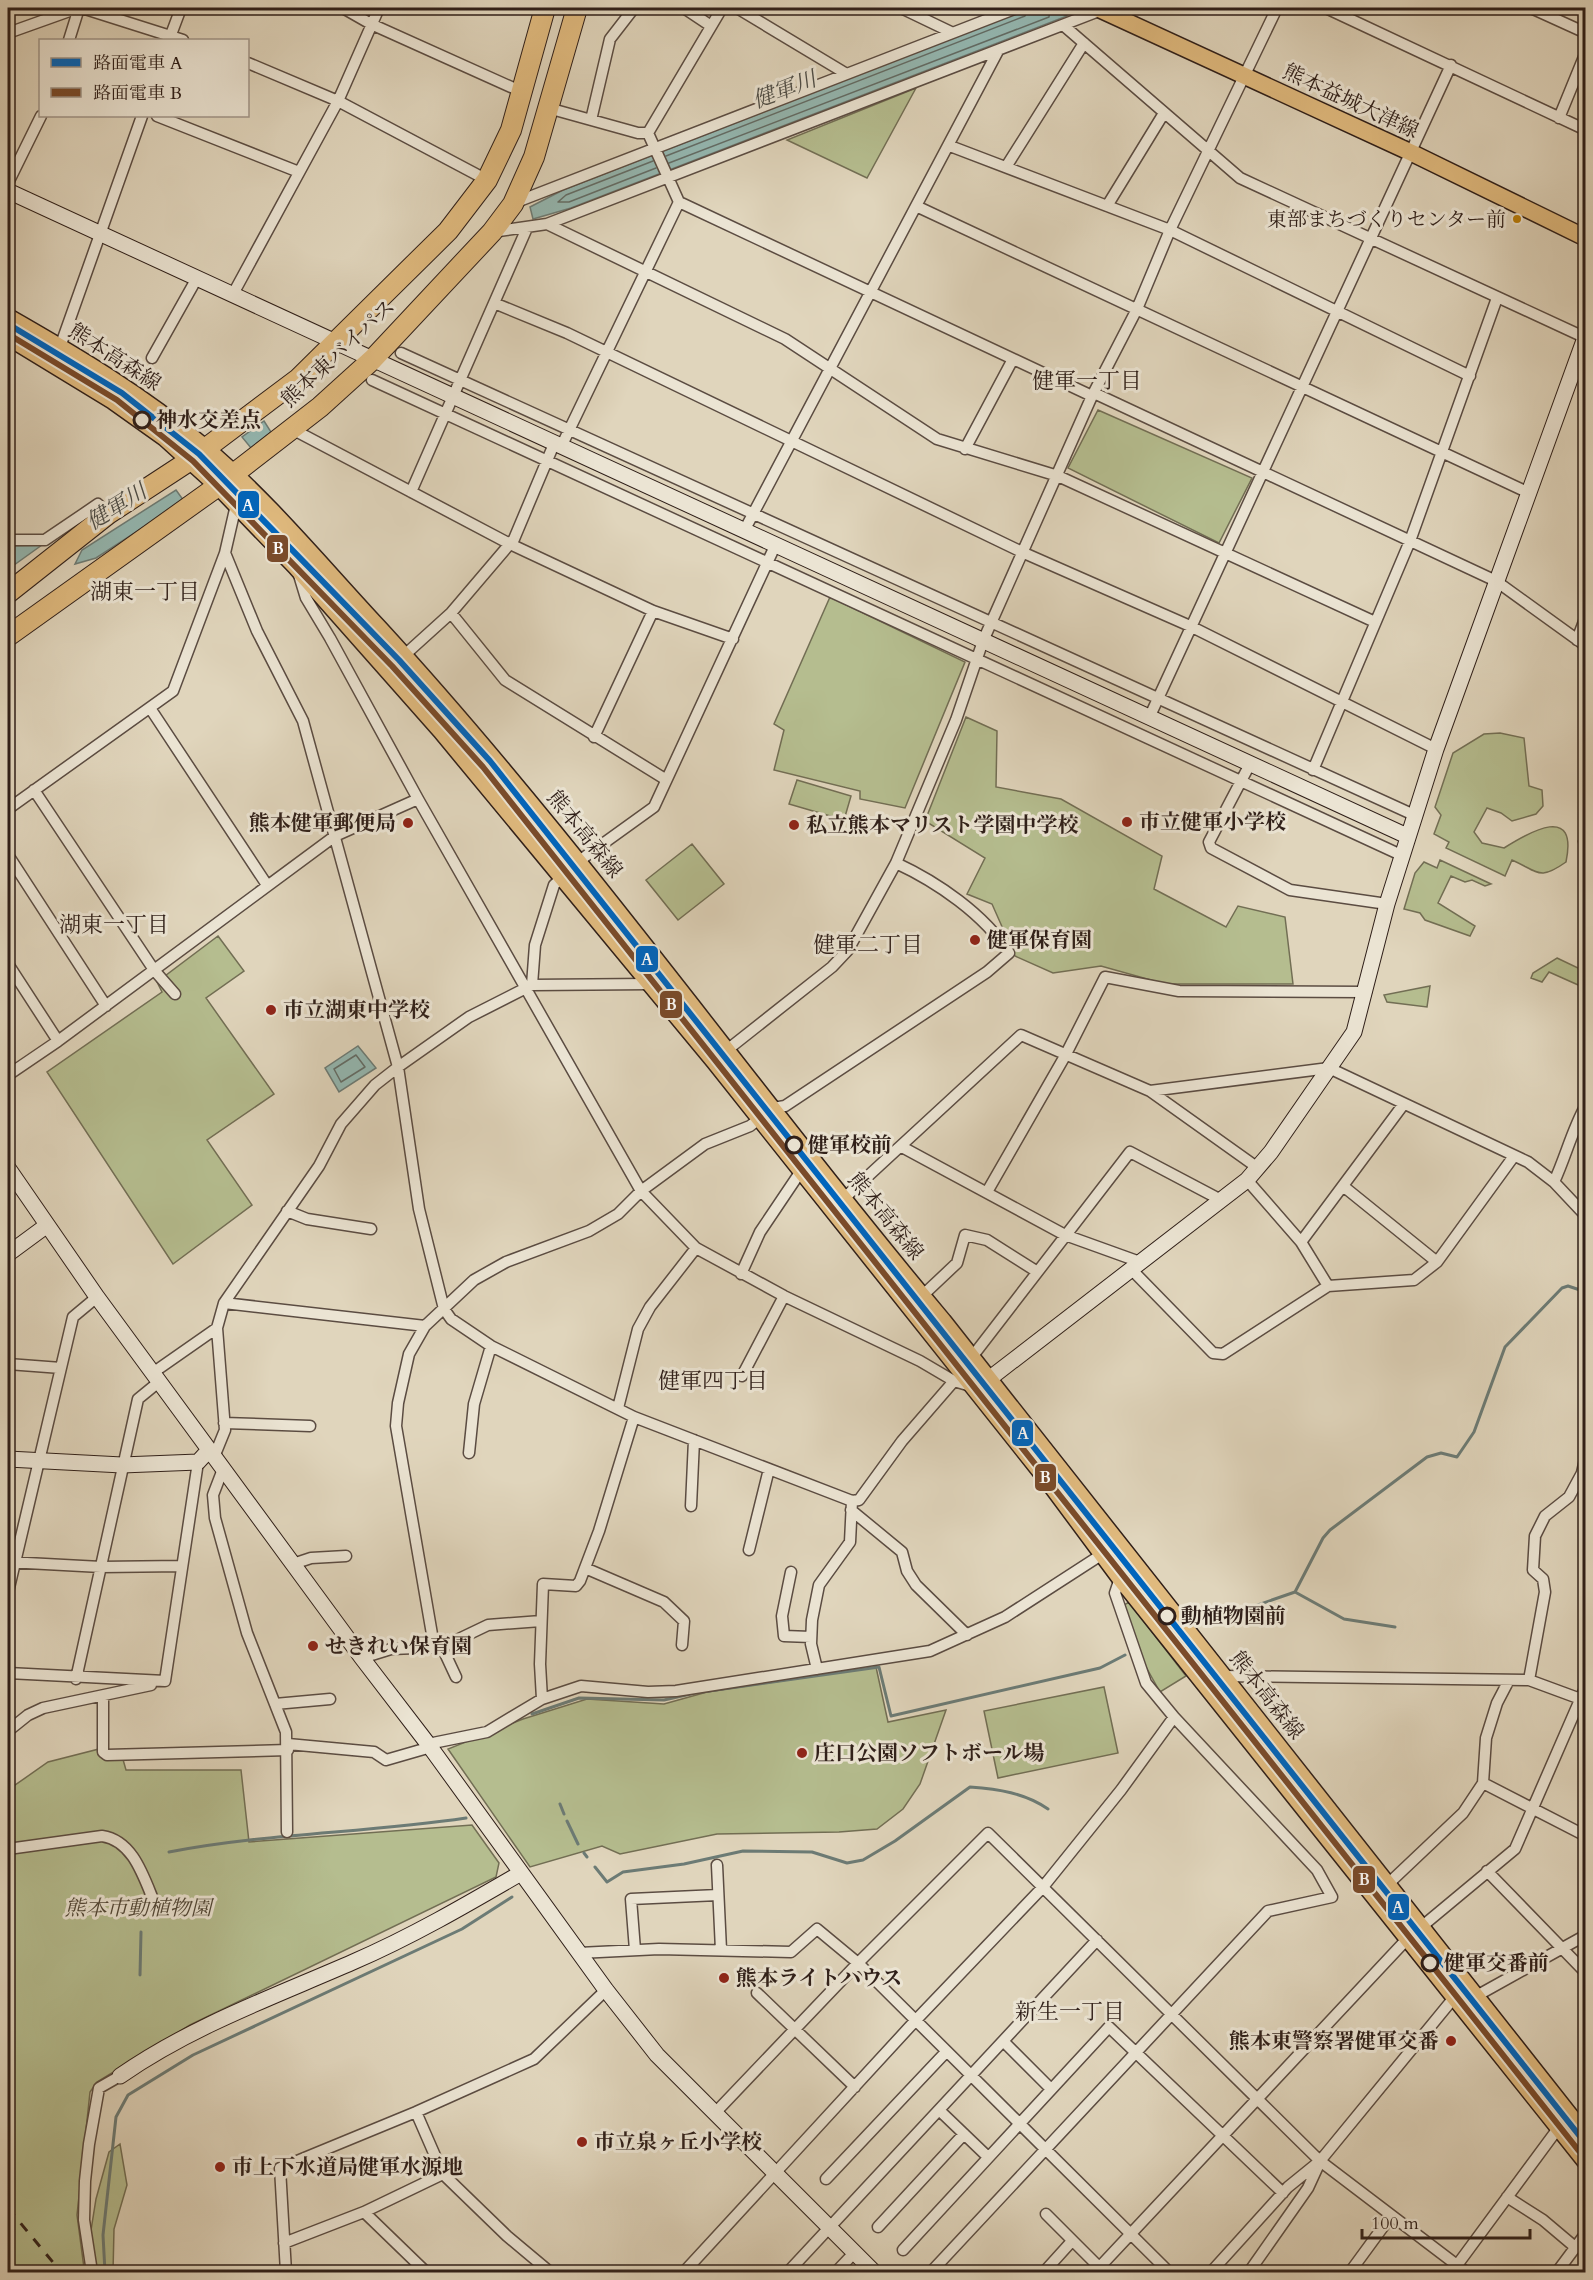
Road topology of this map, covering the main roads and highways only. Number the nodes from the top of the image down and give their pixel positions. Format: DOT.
graph roads {
  1 [pos="545,8"];
  2 [pos="577,8"];
  3 [pos="1102,8"];
  4 [pos="1586,238"];
  5 [pos="8,317"];
  6 [pos="8,337"];
  7 [pos="205,448"];
  8 [pos="189,461"];
  9 [pos="225,480"];
  10 [pos="12,584"];
  11 [pos="8,636"];
  12 [pos="720,1056"];
  13 [pos="838,1204"];
  14 [pos="1415,1933"];
  15 [pos="1464,1996"];
  16 [pos="1586,2136"];
  17 [pos="1586,2162"];
  1 -- 7 [label="highway, 熊本東バイパス"];
  2 -- 9 [label="highway, 熊本東バイパス"];
  3 -- 4 [label="main road, 熊本益城大津線"];
  5 -- 7 [label="main road, 熊本高森線"];
  6 -- 8 [label="main road, 熊本高森線"];
  7 -- 8 [label="highway, 熊本東バイパス"];
  7 -- 9 [label="main road, 熊本高森線"];
  8 -- 9 [label="main road, 熊本高森線"];
  8 -- 10 [label="highway, 熊本東バイパス"];
  9 -- 11 [label="highway, 熊本東バイパス"];
  9 -- 12 [label="main road, 熊本高森線"];
  9 -- 12 [label="main road, 熊本高森線"];
  12 -- 13 [label="main road, 熊本高森線"];
  12 -- 13 [label="main road, 熊本高森線"];
  13 -- 14 [label="main road, 熊本高森線"];
  13 -- 14 [label="main road, 熊本高森線"];
  14 -- 15 [label="main road, 熊本高森線"];
  15 -- 16 [label="main road, 熊本高森線"];
  15 -- 17 [label="main road, 熊本高森線"];
}
